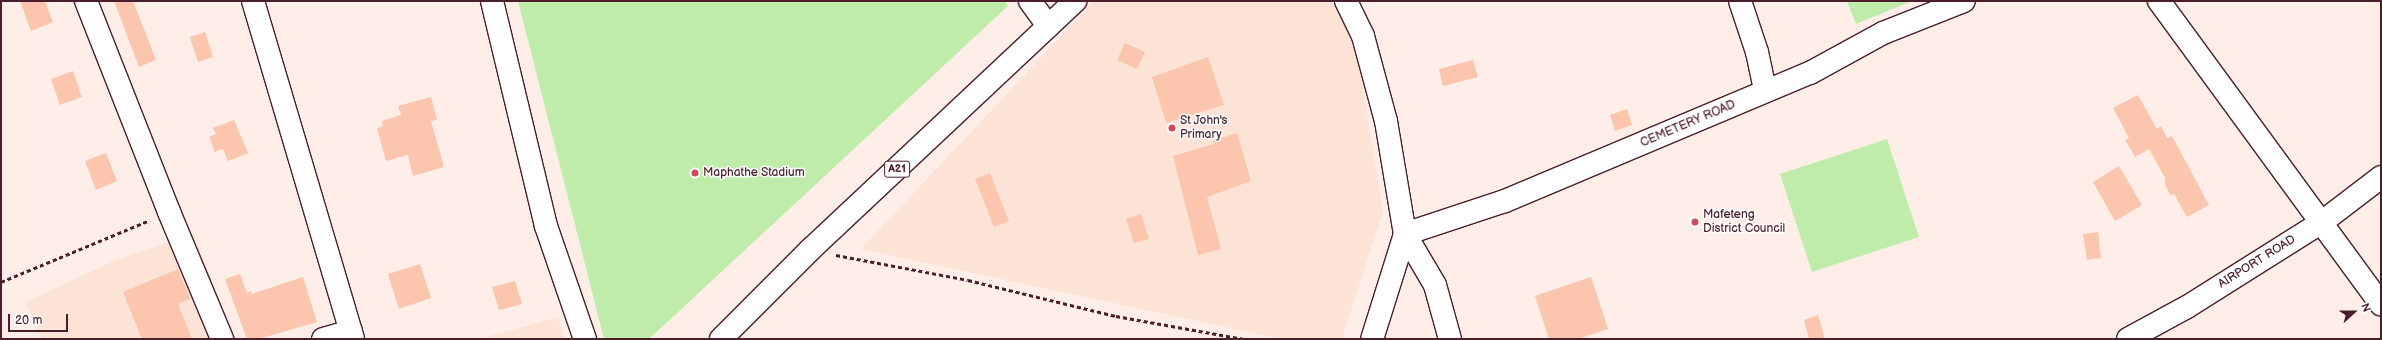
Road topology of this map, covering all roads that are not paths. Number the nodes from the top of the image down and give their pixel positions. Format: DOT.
graph roads {
  1 [pos="86,1"];
  2 [pos="253,1"];
  3 [pos="492,1"];
  4 [pos="1030,1"];
  5 [pos="1075,1"];
  6 [pos="1346,1"];
  7 [pos="1740,1"];
  8 [pos="1964,1"];
  9 [pos="2159,1"];
  10 [pos="1048,26"];
  11 [pos="1765,91"];
  12 [pos="2381,177"];
  13 [pos="2322,222"];
  14 [pos="1406,234"];
  15 [pos="2381,304"];
  16 [pos="352,335"];
  17 [pos="222,339"];
  18 [pos="323,339"];
  19 [pos="585,339"];
  20 [pos="721,339"];
  21 [pos="1372,339"];
  22 [pos="1450,339"];
  23 [pos="2128,339"];
  1 -- 17 [label="street"];
  2 -- 16 [label="street"];
  3 -- 19 [label="street"];
  4 -- 10 [label="street"];
  5 -- 10 [label="street, A21"];
  6 -- 14 [label="street"];
  7 -- 11 [label="street"];
  8 -- 11 [label="street, CEMETERY ROAD"];
  9 -- 13 [label="street"];
  10 -- 20 [label="street, A21"];
  11 -- 14 [label="street, CEMETERY ROAD"];
  12 -- 13 [label="street, AIRPORT ROAD"];
  13 -- 15 [label="street"];
  13 -- 23 [label="street, AIRPORT ROAD"];
  14 -- 21 [label="street"];
  14 -- 22 [label="street"];
  16 -- 18 [label="street"];
}
